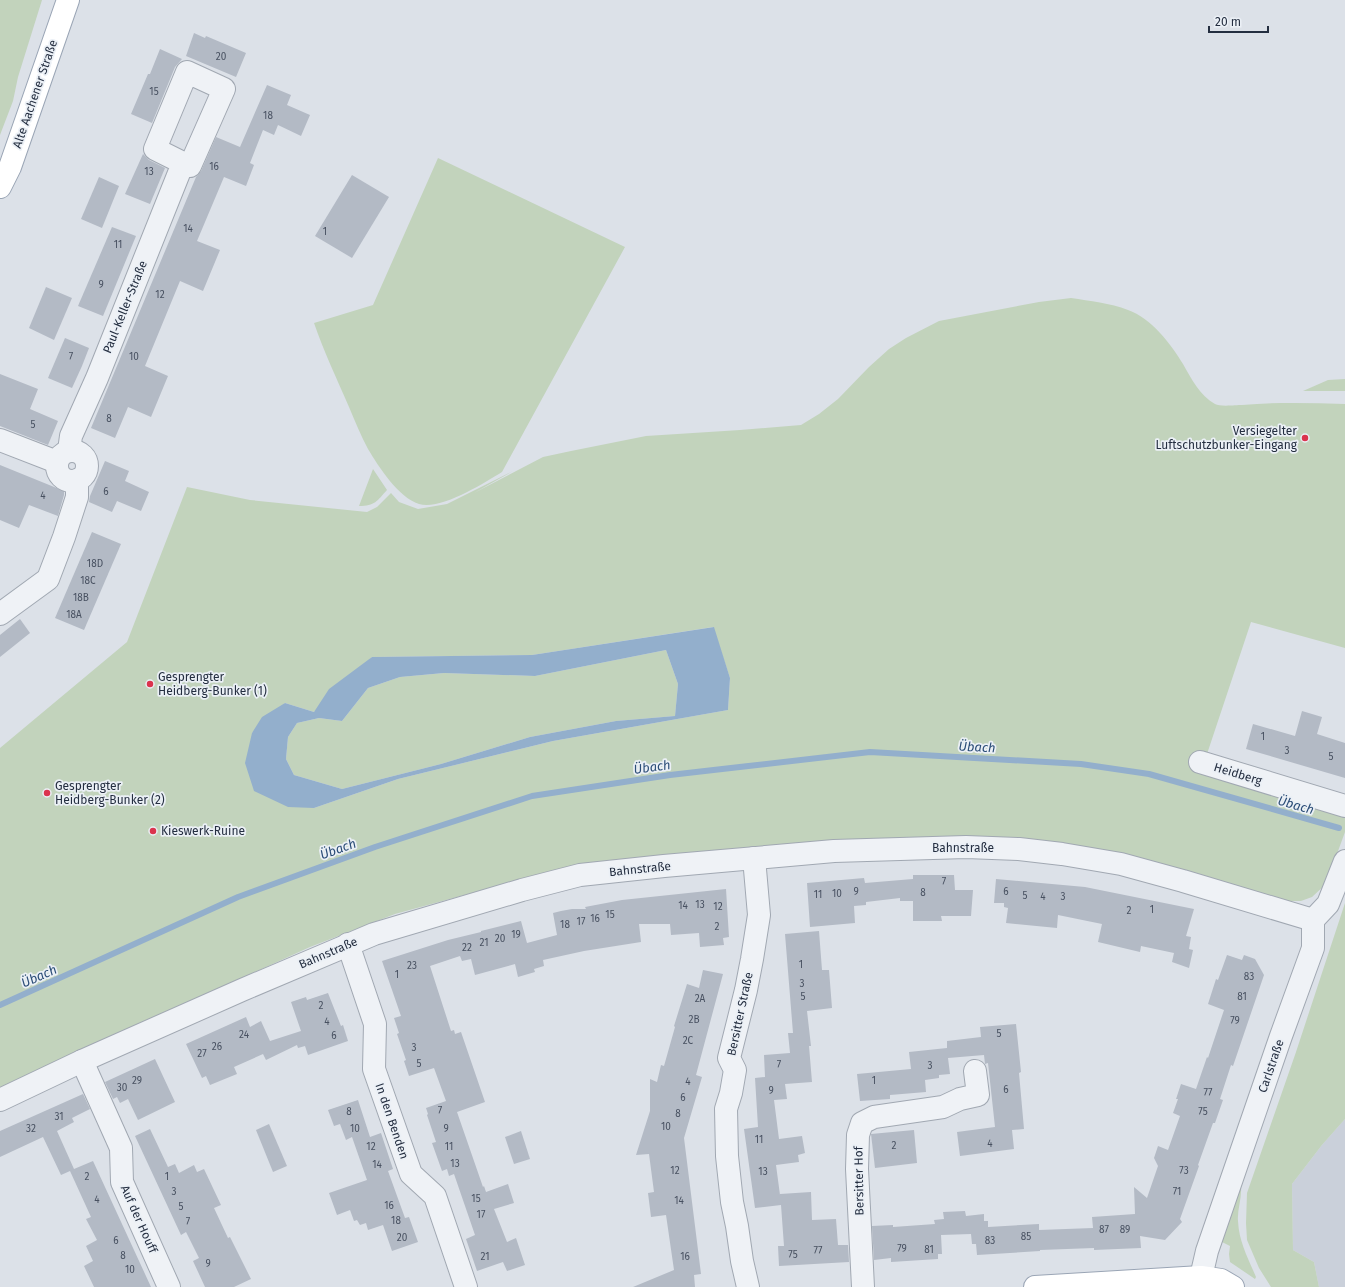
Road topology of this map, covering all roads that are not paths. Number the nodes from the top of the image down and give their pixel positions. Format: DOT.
graph roads {
  1 [pos="68,0"];
  2 [pos="183,163"];
  3 [pos="0,187"];
  4 [pos="0,440"];
  5 [pos="63,456"];
  6 [pos="0,614"];
  7 [pos="1200,762"];
  8 [pos="1345,806"];
  9 [pos="754,858"];
  10 [pos="1345,862"];
  11 [pos="1313,920"];
  12 [pos="348,944"];
  13 [pos="82,1061"];
  14 [pos="975,1071"];
  15 [pos="0,1100"];
  16 [pos="1201,1277"];
  17 [pos="169,1287"];
  18 [pos="466,1287"];
  19 [pos="748,1287"];
  20 [pos="863,1287"];
  21 [pos="1035,1287"];
  22 [pos="1233,1287"];
  1 -- 3 [label="main road, Alte Aachener Straße"];
  2 -- 5 [label="street, Paul-Keller-Straße"];
  4 -- 5 [label="street"];
  5 -- 6 [label="street"];
  7 -- 8 [label="street, Heidberg"];
  9 -- 11 [label="street, Bahnstraße"];
  9 -- 12 [label="street, Bahnstraße"];
  9 -- 19 [label="street, Bersitter Straße"];
  10 -- 11 [label="street"];
  11 -- 16 [label="street, Carlstraße"];
  12 -- 13 [label="street, Bahnstraße"];
  12 -- 18 [label="street, In den Benden"];
  13 -- 15 [label="street, Bahnstraße"];
  13 -- 17 [label="street, Auf der Houff"];
  14 -- 20 [label="street, Bersitter Hof"];
  16 -- 21 [label="main road"];
  16 -- 22 [label="main road"];
}
